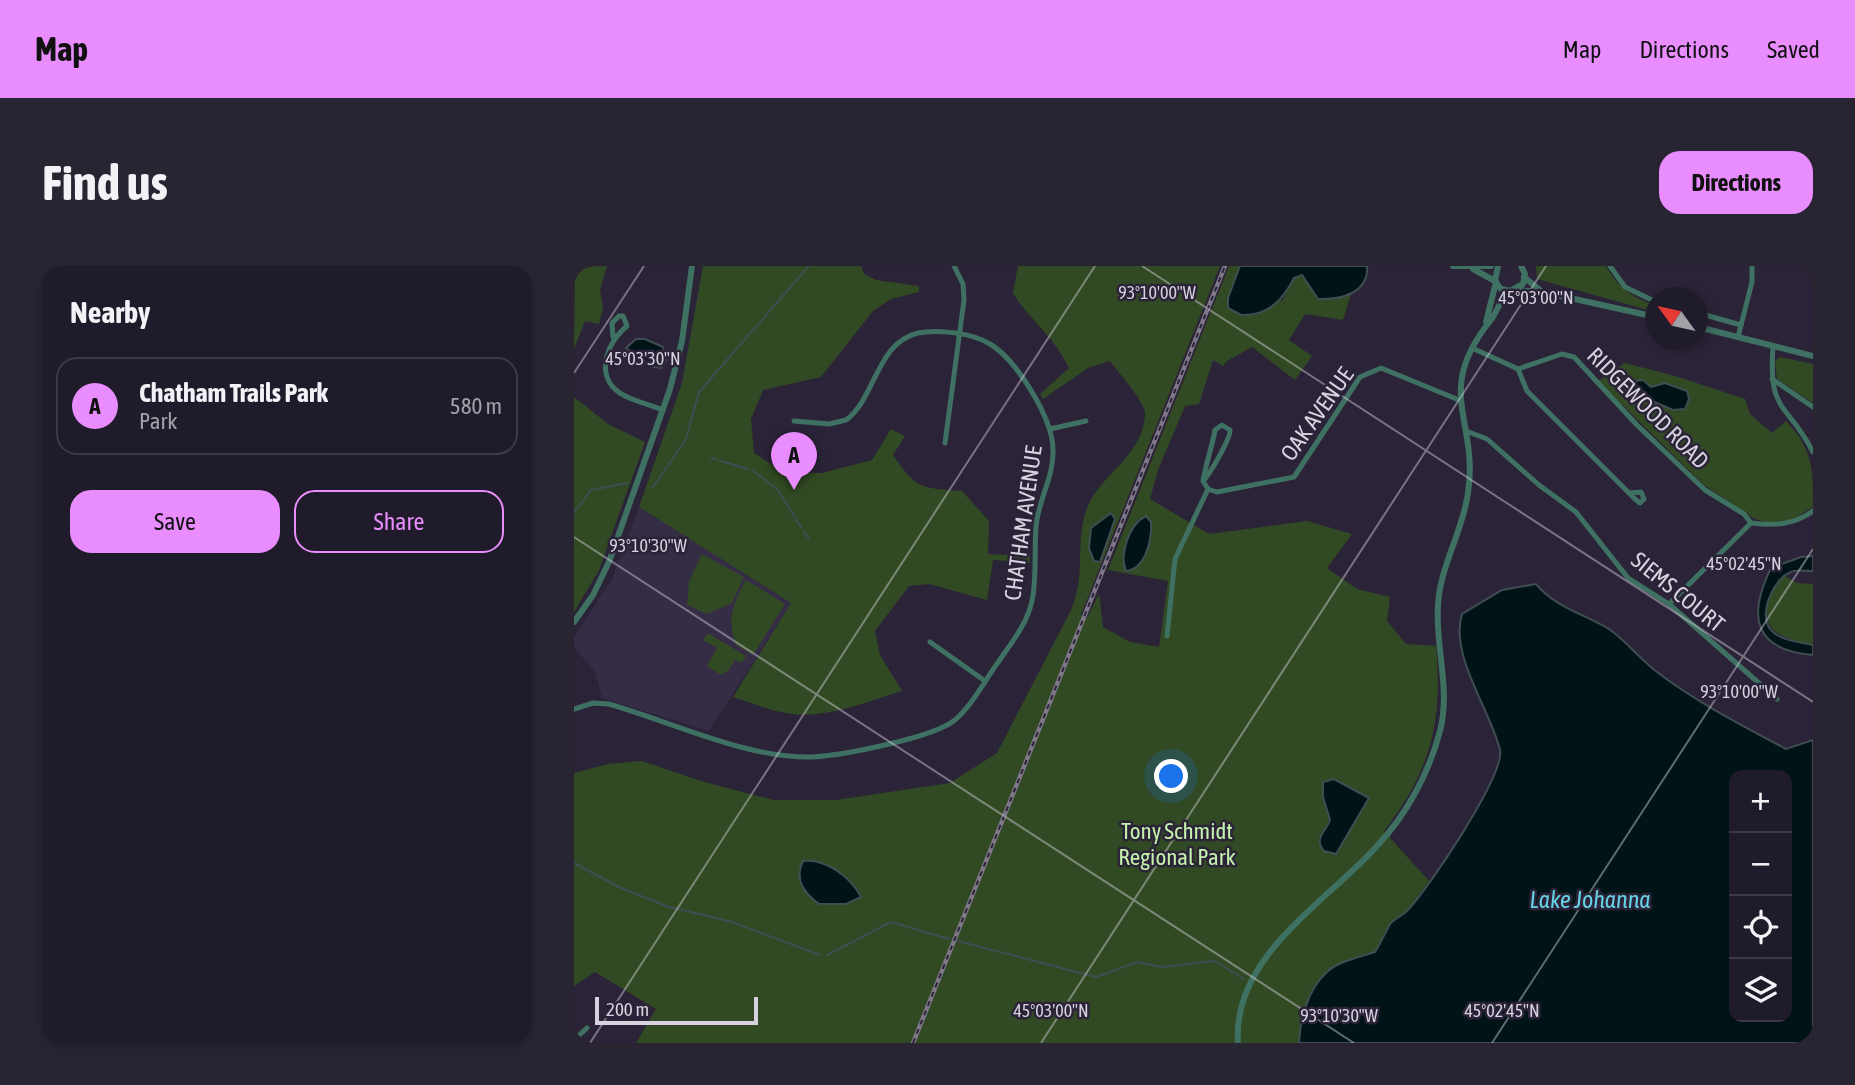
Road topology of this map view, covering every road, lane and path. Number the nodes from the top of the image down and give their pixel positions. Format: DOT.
graph roads {
  1 [pos="692,266"];
  2 [pos="954,266"];
  3 [pos="1452,266"];
  4 [pos="1491,266"];
  5 [pos="1498,266"];
  6 [pos="1521,266"];
  7 [pos="1527,266"];
  8 [pos="1610,266"];
  9 [pos="1752,266"];
  10 [pos="1468,268"];
  11 [pos="1525,276"];
  12 [pos="1495,281"];
  13 [pos="1513,291"];
  14 [pos="1543,292"];
  15 [pos="1645,297"];
  16 [pos="1645,315"];
  17 [pos="1708,316"];
  18 [pos="1741,325"];
  19 [pos="1485,327"];
  20 [pos="1708,330"];
  21 [pos="960,335"];
  22 [pos="613,337"];
  23 [pos="1738,337"];
  24 [pos="1773,346"];
  25 [pos="1472,348"];
  26 [pos="1813,356"];
  27 [pos="1518,369"];
  28 [pos="1772,379"];
  29 [pos="1459,400"];
  30 [pos="1813,407"];
  31 [pos="663,410"];
  32 [pos="794,421"];
  33 [pos="1086,421"];
  34 [pos="1050,429"];
  35 [pos="1466,432"];
  36 [pos="945,443"];
  37 [pos="1813,452"];
  38 [pos="1203,481"];
  39 [pos="1208,489"];
  40 [pos="1630,493"];
  41 [pos="1813,512"];
  42 [pos="1751,523"];
  43 [pos="1669,604"];
  44 [pos="574,622"];
  45 [pos="1167,636"];
  46 [pos="930,642"];
  47 [pos="985,681"];
  48 [pos="1777,699"];
  49 [pos="574,709"];
  50 [pos="587,1028"];
  51 [pos="574,1040"];
  52 [pos="1238,1043"];
  1 -- 31 [label="street"];
  2 -- 21 [label="street"];
  3 -- 10 [label="street"];
  4 -- 10 [label="street"];
  5 -- 12 [label="street"];
  6 -- 11 [label="street"];
  7 -- 11 [label="street"];
  8 -- 15 [label="street"];
  9 -- 18 [label="street"];
  10 -- 12 [label="street"];
  11 -- 13 [label="street"];
  11 -- 14 [label="street"];
  12 -- 13 [label="street"];
  12 -- 19 [label="street"];
  13 -- 14 [label="street"];
  13 -- 19 [label="street"];
  14 -- 16 [label="street"];
  17 -- 18 [label="street"];
  18 -- 23 [label="street"];
  19 -- 25 [label="street"];
  20 -- 23 [label="street"];
  21 -- 32 [label="street, CHATHAM AVENUE"];
  21 -- 34 [label="street, CHATHAM AVENUE"];
  21 -- 36 [label="street"];
  22 -- 31 [label="street"];
  23 -- 24 [label="street"];
  24 -- 26 [label="street"];
  24 -- 28 [label="street"];
  25 -- 27 [label="street"];
  25 -- 29 [label="street"];
  27 -- 40 [label="street"];
  27 -- 42 [label="street, RIDGEWOOD ROAD"];
  28 -- 30 [label="street"];
  28 -- 37 [label="street"];
  29 -- 35 [label="street"];
  29 -- 39 [label="street, OAK AVENUE"];
  31 -- 44 [label="street"];
  33 -- 34 [label="street"];
  34 -- 47 [label="street, CHATHAM AVENUE"];
  35 -- 43 [label="street, SIEMS COURT"];
  35 -- 52 [label="street"];
  38 -- 38 [label="street"];
  38 -- 39 [label="street"];
  39 -- 45 [label="street"];
  41 -- 42 [label="street"];
  42 -- 43 [label="street"];
  43 -- 48 [label="street, SIEMS COURT"];
  46 -- 47 [label="street"];
  47 -- 49 [label="street, CHATHAM AVENUE"];
  50 -- 51 [label="street"];
}
